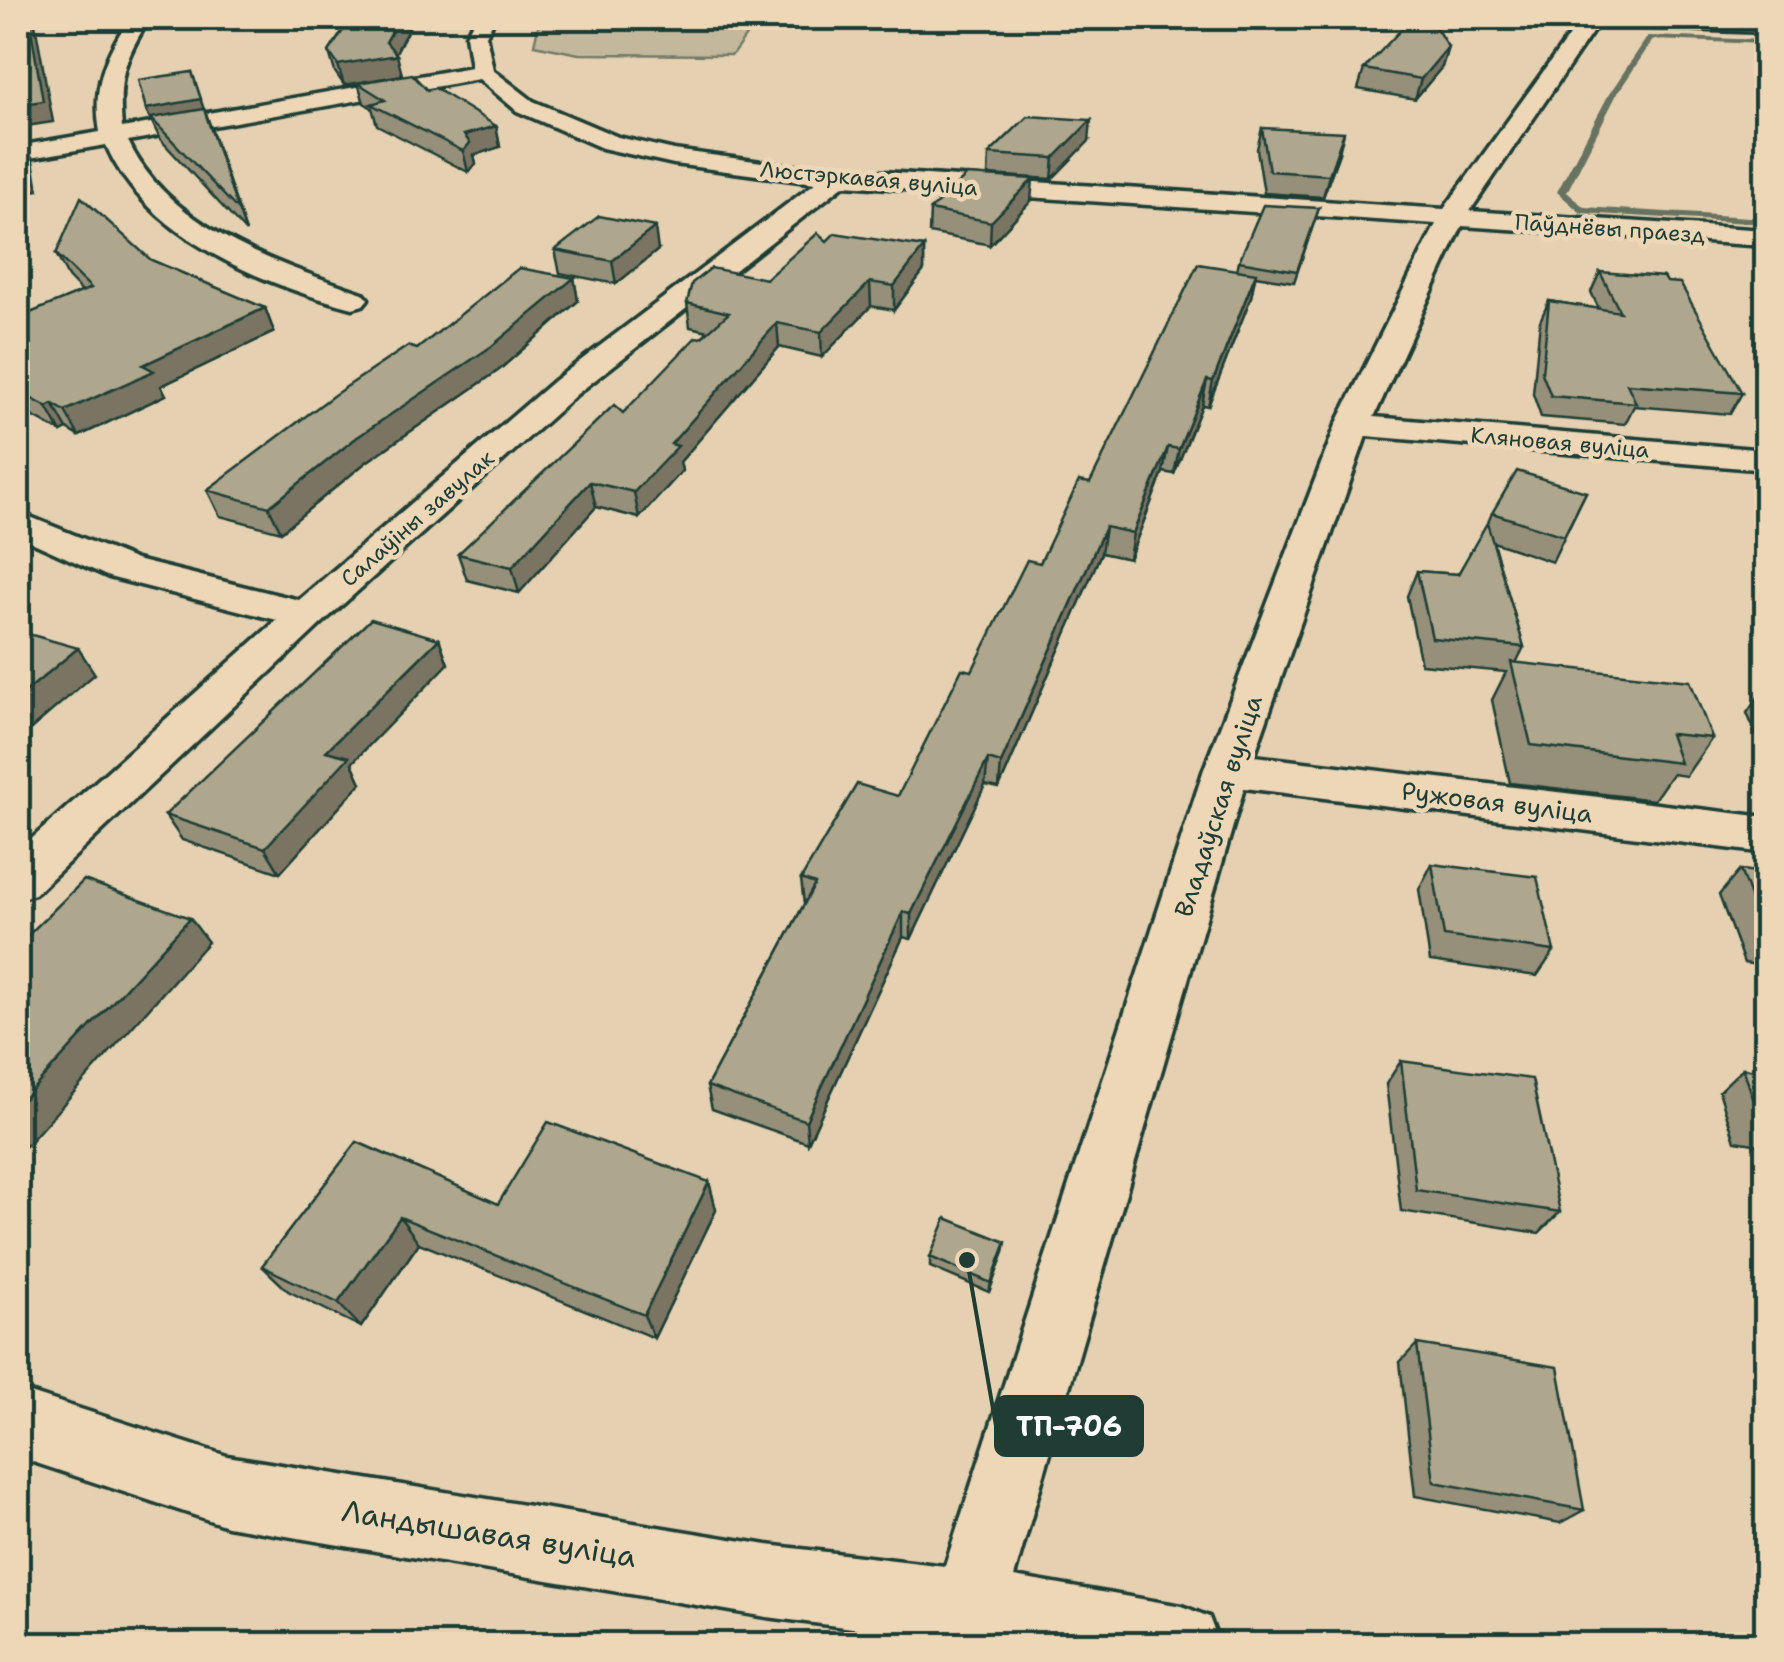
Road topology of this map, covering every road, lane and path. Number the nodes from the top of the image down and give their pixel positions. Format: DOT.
graph roads {
  1 [pos="140,18"];
  2 [pos="486,18"];
  3 [pos="1567,18"];
  4 [pos="1591,18"];
  5 [pos="1766,26"];
  6 [pos="482,72"];
  7 [pos="112,137"];
  8 [pos="18,153"];
  9 [pos="836,179"];
  10 [pos="1454,218"];
  11 [pos="1766,238"];
  12 [pos="353,298"];
  13 [pos="1353,425"];
  14 [pos="1766,460"];
  15 [pos="18,522"];
  16 [pos="307,615"];
  17 [pos="1227,769"];
  18 [pos="1766,835"];
  19 [pos="18,880"];
  20 [pos="18,1423"];
  21 [pos="963,1626"];
  22 [pos="1182,1644"];
  1 -- 7 [label="street"];
  2 -- 6 [label="street"];
  3 -- 4 [label="street"];
  4 -- 5 [label="street"];
  4 -- 10 [label="street, Владаўская вуліца"];
  6 -- 7 [label="street"];
  6 -- 9 [label="street, Люстэркавая вуліца"];
  7 -- 8 [label="street"];
  7 -- 12 [label="street"];
  9 -- 10 [label="street, Люстэркавая вуліца"];
  9 -- 16 [label="street, Салаўіны завулак"];
  10 -- 11 [label="street, Паўднёвы праезд"];
  10 -- 13 [label="street, Владаўская вуліца"];
  13 -- 14 [label="street, Кляновая вуліца"];
  13 -- 17 [label="street, Владаўская вуліца"];
  15 -- 16 [label="street"];
  16 -- 19 [label="street, Салаўіны завулак"];
  17 -- 18 [label="street, Ружовая вуліца"];
  17 -- 21 [label="street, Владаўская вуліца"];
  20 -- 21 [label="street, Ландышавая вуліца"];
  21 -- 22 [label="street, Ландышавая вуліца"];
}
